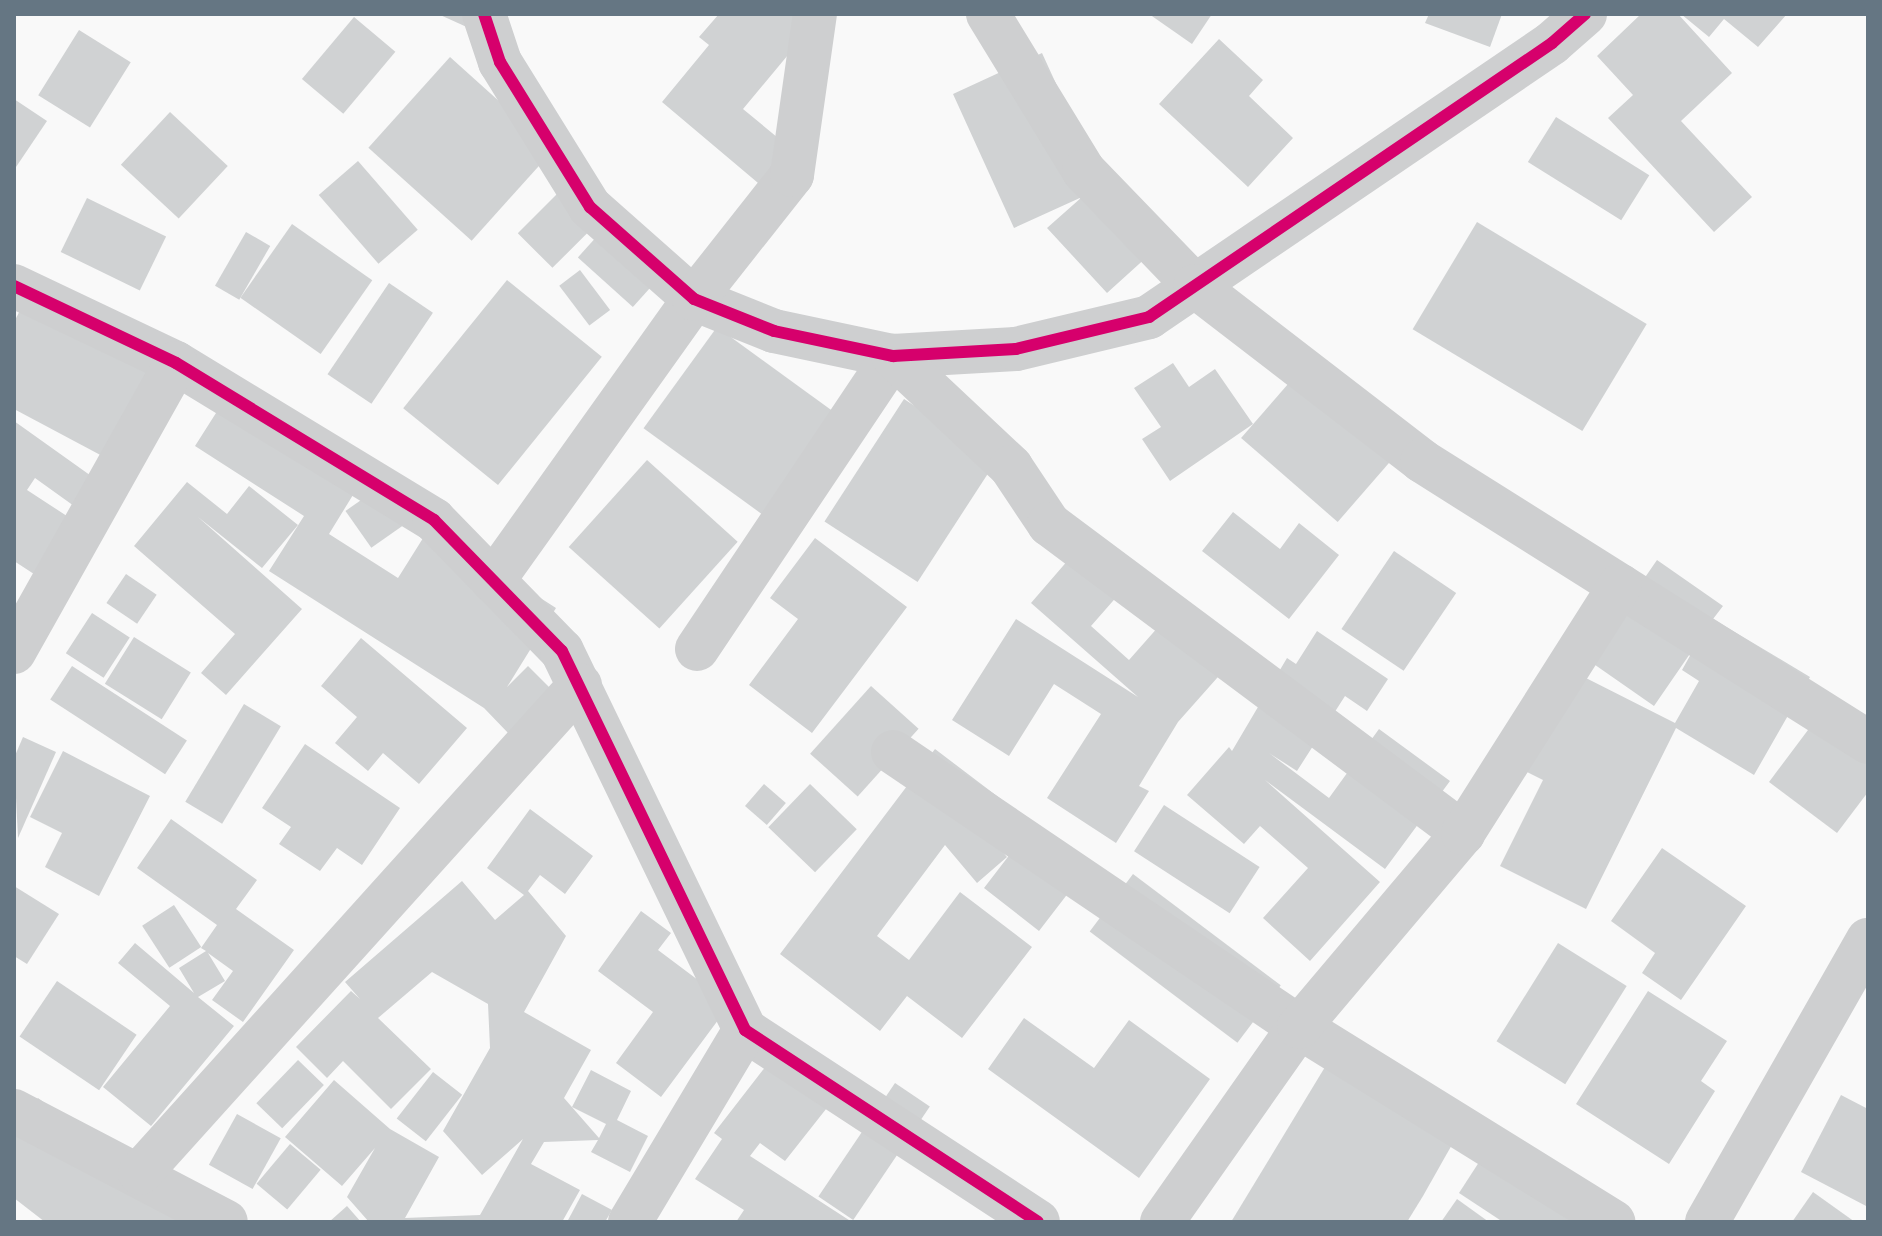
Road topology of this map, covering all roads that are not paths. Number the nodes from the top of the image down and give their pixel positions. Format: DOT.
graph roads {
  1 [pos="484,14"];
  2 [pos="815,14"];
  3 [pos="988,14"];
  4 [pos="1585,14"];
  5 [pos="14,286"];
  6 [pos="1195,286"];
  7 [pos="694,299"];
  8 [pos="893,356"];
  9 [pos="176,363"];
  10 [pos="493,581"];
  11 [pos="1620,586"];
  12 [pos="697,649"];
  13 [pos="14,652"];
  14 [pos="580,685"];
  15 [pos="1868,742"];
  16 [pos="893,752"];
  17 [pos="1463,833"];
  18 [pos="1868,940"];
  19 [pos="1299,1027"];
  20 [pos="745,1030"];
  21 [pos="14,1111"];
  22 [pos="140,1173"];
  23 [pos="210,1218"];
  24 [pos="630,1222"];
  25 [pos="1038,1222"];
  26 [pos="1162,1222"];
  27 [pos="1613,1222"];
  28 [pos="1707,1222"];
  1 -- 7 [label="street"];
  2 -- 7 [label="street"];
  3 -- 6 [label="street"];
  4 -- 6 [label="street"];
  5 -- 9 [label="street"];
  6 -- 8 [label="street"];
  6 -- 11 [label="street"];
  7 -- 8 [label="street"];
  7 -- 10 [label="street"];
  8 -- 12 [label="street"];
  8 -- 17 [label="street"];
  9 -- 10 [label="street"];
  9 -- 13 [label="street"];
  10 -- 14 [label="street"];
  11 -- 15 [label="street"];
  11 -- 17 [label="street"];
  14 -- 20 [label="street"];
  14 -- 22 [label="street"];
  16 -- 19 [label="street"];
  17 -- 19 [label="street"];
  18 -- 28 [label="street"];
  19 -- 26 [label="street"];
  19 -- 27 [label="street"];
  20 -- 24 [label="street"];
  20 -- 25 [label="street"];
  21 -- 22 [label="street"];
  22 -- 23 [label="street"];
}
